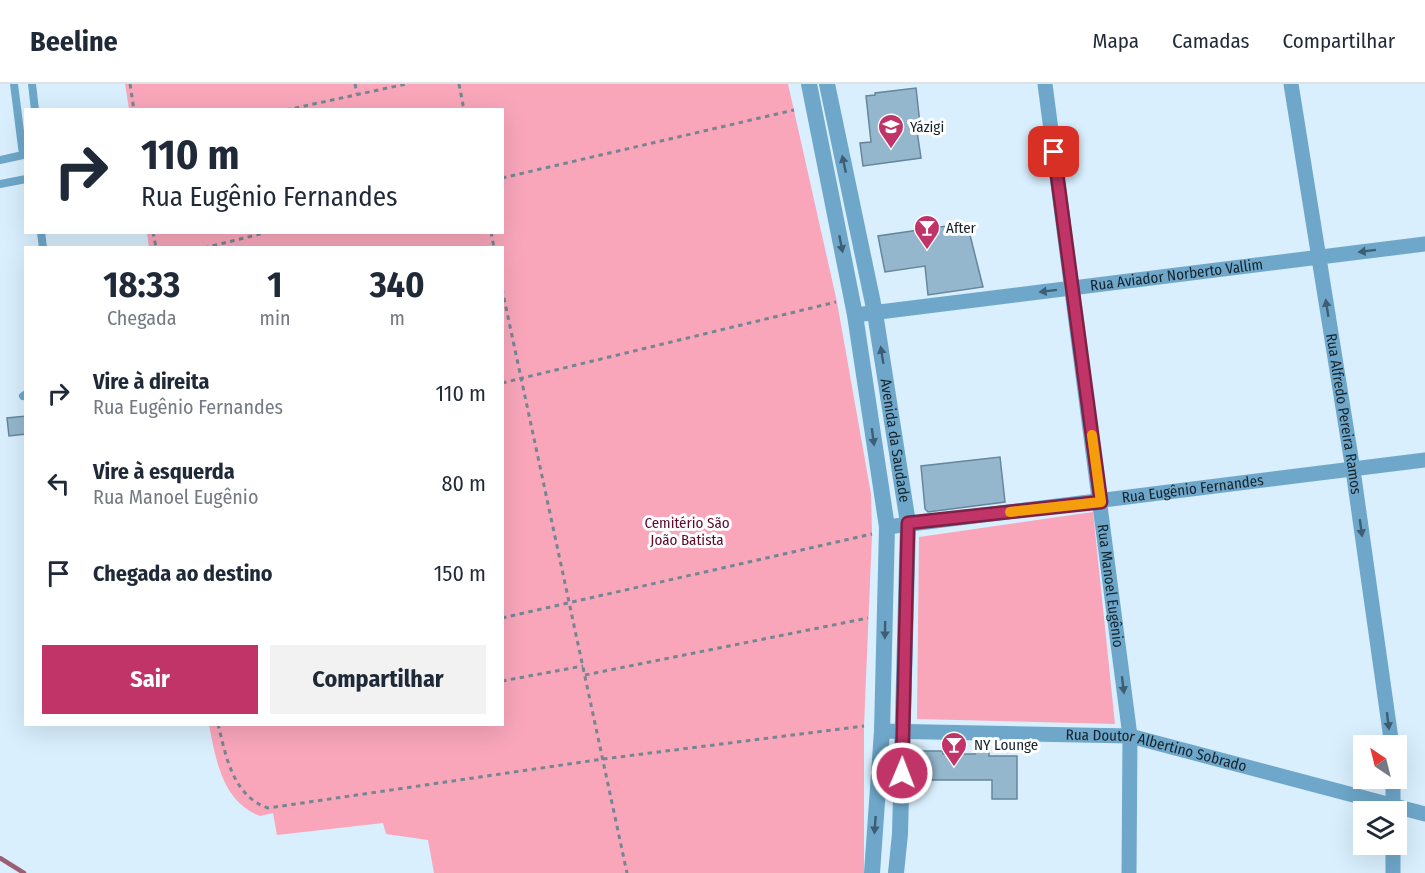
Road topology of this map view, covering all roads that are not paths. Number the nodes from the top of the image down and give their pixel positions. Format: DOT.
graph roads {
  1 [pos="14,84"];
  2 [pos="32,84"];
  3 [pos="809,84"];
  4 [pos="827,84"];
  5 [pos="1045,84"];
  6 [pos="1291,84"];
  7 [pos="35,108"];
  8 [pos="24,156"];
  9 [pos="0,160"];
  10 [pos="24,178"];
  11 [pos="0,184"];
  12 [pos="1425,244"];
  13 [pos="1318,257"];
  14 [pos="1072,288"];
  15 [pos="875,313"];
  16 [pos="855,315"];
  17 [pos="1425,460"];
  18 [pos="1353,470"];
  19 [pos="1101,502"];
  20 [pos="908,523"];
  21 [pos="879,531"];
  22 [pos="882,731"];
  23 [pos="903,732"];
  24 [pos="1390,735"];
  25 [pos="1130,736"];
  26 [pos="1368,801"];
  27 [pos="1407,811"];
  28 [pos="1425,814"];
  29 [pos="1393,855"];
  30 [pos="872,873"];
  31 [pos="896,873"];
  32 [pos="1129,873"];
  33 [pos="1393,873"];
  1 -- 8 [label="lane"];
  2 -- 7 [label="lane"];
  3 -- 16 [label="street, Avenida da Saudade, one-way"];
  15 -- 4 [label="street, Avenida da Saudade, one-way"];
  5 -- 14 [label="street, Rua Manoel Eugênio"];
  6 -- 13 [label="street, Rua Alfredo Pereira Ramos"];
  8 -- 9 [label="lane"];
  10 -- 11 [label="lane"];
  12 -- 13 [label="street, Rua Aviador Norberto Vallim, one-way"];
  13 -- 14 [label="street, Rua Aviador Norberto Vallim"];
  18 -- 13 [label="street, Rua Alfredo Pereira Ramos, one-way"];
  14 -- 15 [label="street, Rua Aviador Norberto Vallim, one-way"];
  14 -- 19 [label="street, Rua Manoel Eugênio"];
  15 -- 16 [label="street, Rua Aviador Norberto Vallim"];
  20 -- 15 [label="street, Avenida da Saudade, one-way"];
  16 -- 21 [label="street, Avenida da Saudade, one-way"];
  17 -- 18 [label="street, Rua Eugênio Fernandes"];
  18 -- 19 [label="street, Rua Eugênio Fernandes"];
  18 -- 24 [label="street, Rua Alfredo Pereira Ramos, one-way"];
  19 -- 20 [label="street, Rua Eugênio Fernandes"];
  19 -- 25 [label="street, Rua Manoel Eugênio, one-way"];
  20 -- 21 [label="street, Rua Eugênio Fernandes"];
  20 -- 23 [label="street, Avenida da Saudade"];
  21 -- 22 [label="street, Avenida da Saudade, one-way"];
  22 -- 23 [label="street, Rua Doutor Albertino Sobrado"];
  22 -- 30 [label="street, Avenida da Saudade, one-way"];
  23 -- 25 [label="street, Rua Doutor Albertino Sobrado"];
  23 -- 31 [label="street, Avenida da Saudade"];
  25 -- 26 [label="street, Rua Doutor Albertino Sobrado"];
  25 -- 32 [label="street, Rua Manoel Eugênio"];
  27 -- 28 [label="street, Rua Doutor Albertino Sobrado"];
  29 -- 33 [label="street"];
}
